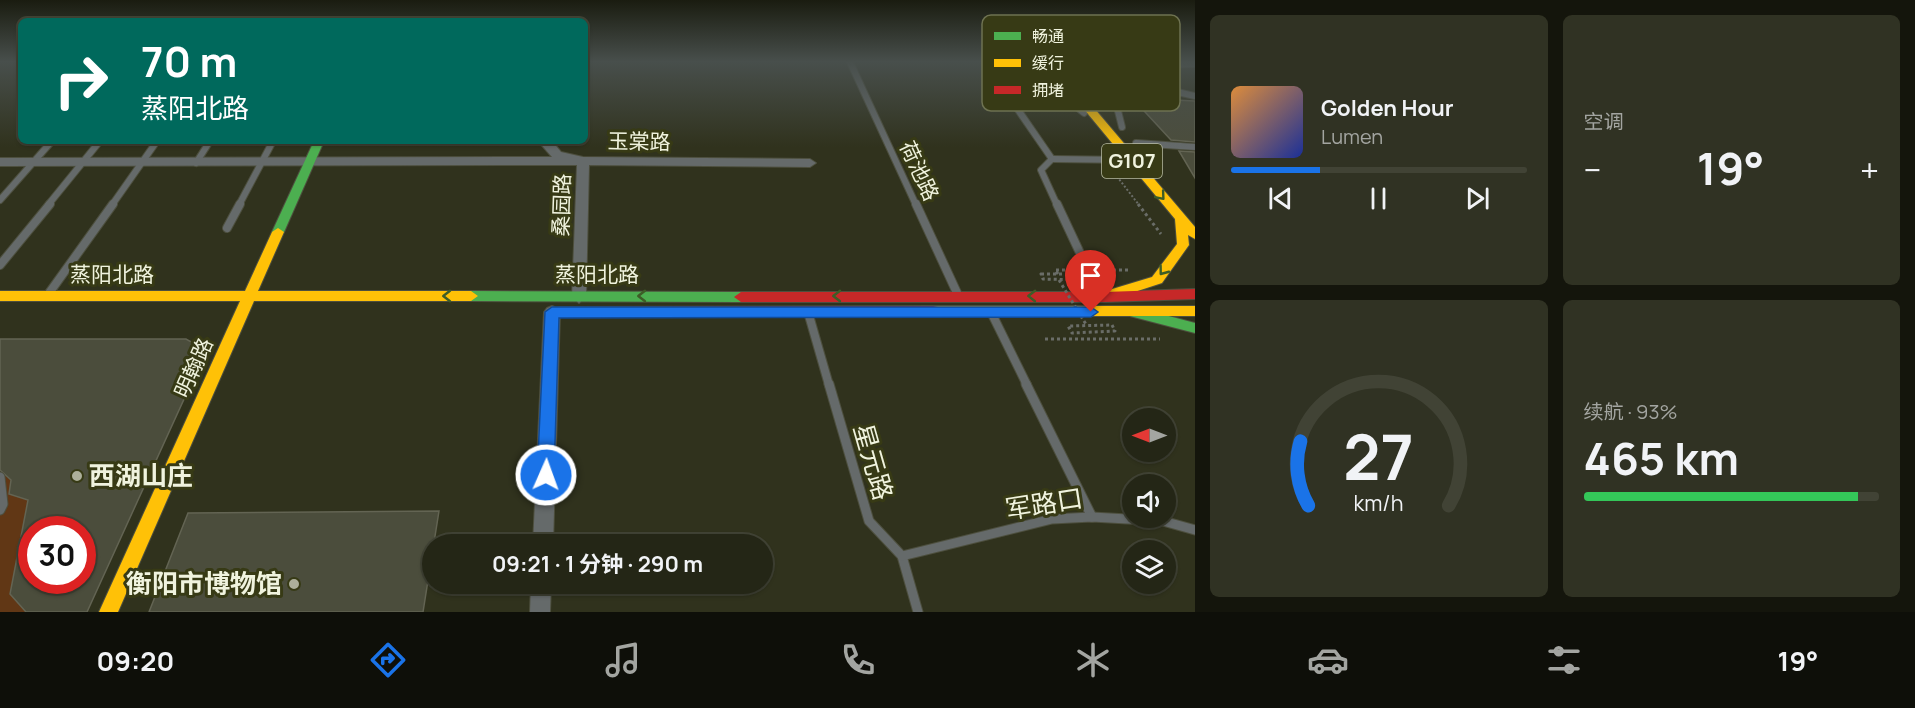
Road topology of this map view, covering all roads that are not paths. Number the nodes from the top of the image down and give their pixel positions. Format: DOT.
graph roads {
  1 [pos="863,91"];
  2 [pos="1180,96"];
  3 [pos="1195,96"];
  4 [pos="1019,111"];
  5 [pos="1082,111"];
  6 [pos="1090,111"];
  7 [pos="1107,111"];
  8 [pos="1118,111"];
  9 [pos="1104,128"];
  10 [pos="1122,128"];
  11 [pos="1136,143"];
  12 [pos="49,144"];
  13 [pos="98,144"];
  14 [pos="156,144"];
  15 [pos="208,144"];
  16 [pos="271,144"];
  17 [pos="318,144"];
  18 [pos="322,144"];
  19 [pos="548,144"];
  20 [pos="1195,147"];
  21 [pos="1052,159"];
  22 [pos="1131,160"];
  23 [pos="1151,160"];
  24 [pos="583,161"];
  25 [pos="0,162"];
  26 [pos="33,162"];
  27 [pos="83,162"];
  28 [pos="142,162"];
  29 [pos="196,162"];
  30 [pos="261,162"];
  31 [pos="312,162"];
  32 [pos="810,164"];
  33 [pos="0,200"];
  34 [pos="1181,219"];
  35 [pos="227,228"];
  36 [pos="1195,235"];
  37 [pos="0,265"];
  38 [pos="1195,294"];
  39 [pos="958,295"];
  40 [pos="0,296"];
  41 [pos="47,296"];
  42 [pos="579,297"];
  43 [pos="1104,297"];
  44 [pos="250,303"];
  45 [pos="0,310"];
  46 [pos="332,310"];
  47 [pos="1131,311"];
  48 [pos="1195,311"];
  49 [pos="546,312"];
  50 [pos="808,312"];
  51 [pos="992,312"];
  52 [pos="1195,328"];
  53 [pos="0,477"];
  54 [pos="0,510"];
  55 [pos="1092,517"];
  56 [pos="1195,530"];
  57 [pos="543,534"];
  58 [pos="902,556"];
  59 [pos="541,594"];
  60 [pos="108,612"];
  61 [pos="119,612"];
  62 [pos="540,612"];
  63 [pos="918,612"];
  1 -- 39 [label="lane, 荷池路"];
  2 -- 3 [label="lane"];
  4 -- 21 [label="lane"];
  5 -- 9 [label="lane"];
  6 -- 9 [label="main road, G107"];
  7 -- 10 [label="main road, G107"];
  8 -- 10 [label="lane"];
  9 -- 22 [label="main road, G107"];
  10 -- 11 [label="main road, G107"];
  11 -- 20 [label="lane"];
  11 -- 23 [label="main road, G107"];
  12 -- 26 [label="lane"];
  13 -- 27 [label="lane"];
  14 -- 28 [label="lane"];
  15 -- 29 [label="lane"];
  16 -- 30 [label="lane"];
  17 -- 31 [label="main road, 明翰路"];
  18 -- 31 [label="main road, 明翰路"];
  19 -- 24 [label="street, 桑园路"];
  21 -- 22 [label="lane"];
  21 -- 43 [label="lane"];
  22 -- 34 [label="main road, G107, one-way"];
  24 -- 31 [label="street, 玉棠路"];
  24 -- 32 [label="street, 玉棠路"];
  24 -- 42 [label="street, 桑园路"];
  25 -- 26 [label="street, 玉棠路"];
  26 -- 27 [label="street, 玉棠路"];
  26 -- 33 [label="lane"];
  27 -- 28 [label="street, 玉棠路"];
  27 -- 37 [label="lane"];
  28 -- 29 [label="street, 玉棠路"];
  28 -- 41 [label="lane"];
  29 -- 30 [label="street, 玉棠路"];
  30 -- 31 [label="street, 玉棠路"];
  30 -- 35 [label="lane"];
  31 -- 44 [label="main road, 明翰路"];
  34 -- 36 [label="main road, G107"];
  34 -- 43 [label="main road, one-way"];
  38 -- 43 [label="main road, 蒸阳北路"];
  39 -- 42 [label="main road, 蒸阳北路, one-way"];
  43 -- 39 [label="main road, 蒸阳北路, one-way"];
  40 -- 41 [label="main road, 蒸阳北路"];
  41 -- 44 [label="main road, 蒸阳北路"];
  42 -- 44 [label="main road, 蒸阳北路, one-way"];
  44 -- 45 [label="main road, 蒸阳北路"];
  44 -- 46 [label="main road, 蒸阳北路"];
  44 -- 60 [label="main road, 明翰路"];
  44 -- 61 [label="main road, 明翰路"];
  47 -- 48 [label="main road, 蒸阳北路"];
  47 -- 51 [label="main road, 蒸阳北路"];
  47 -- 52 [label="main road"];
  49 -- 50 [label="main road, 蒸阳北路"];
  49 -- 57 [label="street"];
  50 -- 51 [label="main road, 蒸阳北路"];
  50 -- 58 [label="lane, 星元路"];
  51 -- 55 [label="lane"];
  53 -- 54 [label="lane"];
  55 -- 56 [label="lane, 军路口"];
  55 -- 58 [label="lane, 军路口"];
  58 -- 63 [label="lane, 星元路"];
  59 -- 62 [label="street"];
}
